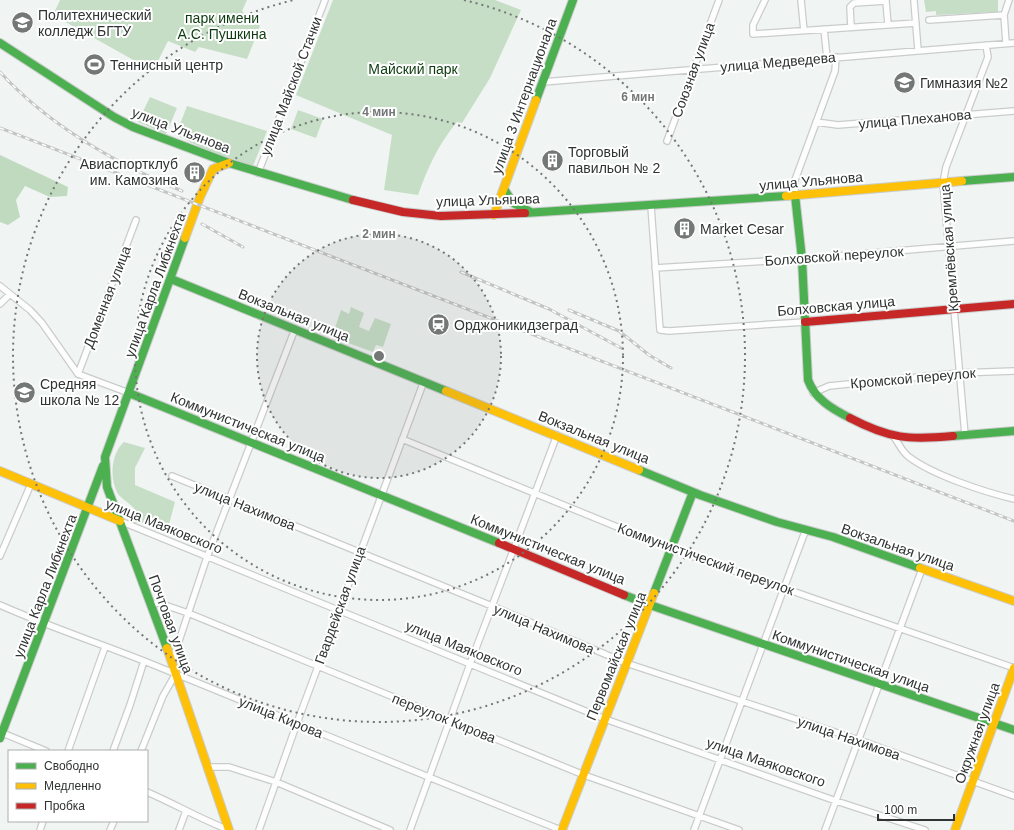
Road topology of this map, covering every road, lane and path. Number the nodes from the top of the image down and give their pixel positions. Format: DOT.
graph roads {
  1 [pos="325,0"];
  2 [pos="574,0"];
  3 [pos="719,0"];
  4 [pos="765,0"];
  5 [pos="801,0"];
  6 [pos="1009,0"];
  7 [pos="914,1"];
  8 [pos="1004,15"];
  9 [pos="929,20"];
  10 [pos="916,23"];
  11 [pos="888,25"];
  12 [pos="851,27"];
  13 [pos="824,29"];
  14 [pos="804,31"];
  15 [pos="1006,43"];
  16 [pos="1014,43"];
  17 [pos="0,44"];
  18 [pos="986,45"];
  19 [pos="918,50"];
  20 [pos="836,57"];
  21 [pos="827,58"];
  22 [pos="693,69"];
  23 [pos="543,82"];
  24 [pos="1014,111"];
  25 [pos="964,115"];
  26 [pos="816,122"];
  27 [pos="667,140"];
  28 [pos="208,155"];
  29 [pos="229,163"];
  30 [pos="214,168"];
  31 [pos="258,173"];
  32 [pos="1014,177"];
  33 [pos="943,183"];
  34 [pos="504,189"];
  35 [pos="796,195"];
  36 [pos="651,206"];
  37 [pos="531,212"];
  38 [pos="494,215"];
  39 [pos="136,220"];
  40 [pos="1014,241"];
  41 [pos="948,248"];
  42 [pos="802,259"];
  43 [pos="654,268"];
  44 [pos="171,280"];
  45 [pos="0,286"];
  46 [pos="10,294"];
  47 [pos="0,304"];
  48 [pos="1014,304"];
  49 [pos="954,309"];
  50 [pos="805,322"];
  51 [pos="295,329"];
  52 [pos="1014,370"];
  53 [pos="78,374"];
  54 [pos="959,374"];
  55 [pos="424,381"];
  56 [pos="813,393"];
  57 [pos="129,394"];
  58 [pos="117,426"];
  59 [pos="1014,431"];
  60 [pos="556,435"];
  61 [pos="965,435"];
  62 [pos="894,437"];
  63 [pos="402,439"];
  64 [pos="250,442"];
  65 [pos="104,465"];
  66 [pos="0,471"];
  67 [pos="172,476"];
  68 [pos="31,484"];
  69 [pos="694,492"];
  70 [pos="535,493"];
  71 [pos="381,495"];
  72 [pos="1014,499"];
  73 [pos="229,501"];
  74 [pos="88,509"];
  75 [pos="120,521"];
  76 [pos="806,529"];
  77 [pos="513,549"];
  78 [pos="671,549"];
  79 [pos="360,552"];
  80 [pos="0,556"];
  81 [pos="207,558"];
  82 [pos="922,569"];
  83 [pos="784,588"];
  84 [pos="1014,601"];
  85 [pos="150,604"];
  86 [pos="0,605"];
  87 [pos="650,605"];
  88 [pos="492,606"];
  89 [pos="338,611"];
  90 [pos="188,613"];
  91 [pos="43,624"];
  92 [pos="900,628"];
  93 [pos="763,645"];
  94 [pos="105,647"];
  95 [pos="144,661"];
  96 [pos="172,662"];
  97 [pos="626,663"];
  98 [pos="470,664"];
  99 [pos="318,666"];
  100 [pos="1014,668"];
  101 [pos="175,675"];
  102 [pos="878,684"];
  103 [pos="743,702"];
  104 [pos="605,719"];
  105 [pos="450,721"];
  106 [pos="994,722"];
  107 [pos="297,723"];
  108 [pos="1014,730"];
  109 [pos="1,734"];
  110 [pos="859,740"];
  111 [pos="43,750"];
  112 [pos="68,750"];
  113 [pos="113,750"];
  114 [pos="141,750"];
  115 [pos="720,760"];
  116 [pos="207,767"];
  117 [pos="584,775"];
  118 [pos="428,778"];
  119 [pos="974,781"];
  120 [pos="276,782"];
  121 [pos="148,792"];
  122 [pos="1014,796"];
  123 [pos="836,801"];
  124 [pos="186,811"];
  125 [pos="700,815"];
  126 [pos="179,830"];
  127 [pos="229,830"];
  128 [pos="259,830"];
  129 [pos="390,830"];
  130 [pos="410,830"];
  131 [pos="562,830"];
  132 [pos="694,830"];
  133 [pos="739,830"];
  134 [pos="825,830"];
  135 [pos="925,830"];
  136 [pos="955,830"];
  1 -- 31 [label="street, улица Майской Стачки"];
  2 -- 23 [label="main road, улица 3 Интернационала"];
  3 -- 22 [label="street, Союзная улица"];
  4 -- 14 [label="street"];
  5 -- 14 [label="street"];
  6 -- 8 [label="street"];
  7 -- 10 [label="street"];
  8 -- 9 [label="street"];
  8 -- 15 [label="street"];
  10 -- 11 [label="street"];
  10 -- 19 [label="street"];
  11 -- 12 [label="street"];
  11 -- 12 [label="street"];
  12 -- 13 [label="street"];
  13 -- 14 [label="street"];
  13 -- 21 [label="street"];
  15 -- 16 [label="street, улица Медведева"];
  15 -- 18 [label="street, улица Медведева"];
  17 -- 28 [label="main road, улица Ульянова"];
  18 -- 19 [label="street, улица Медведева"];
  18 -- 25 [label="street, Кремлёвская улица"];
  19 -- 20 [label="street, улица Медведева"];
  20 -- 21 [label="street, улица Медведева"];
  20 -- 26 [label="street"];
  21 -- 22 [label="street, улица Медведева"];
  22 -- 23 [label="street, улица Медведева"];
  22 -- 27 [label="street, Союзная улица"];
  23 -- 34 [label="main road, улица 3 Интернационала"];
  24 -- 25 [label="street, улица Плеханова"];
  25 -- 26 [label="street, улица Плеханова"];
  25 -- 33 [label="street, Кремлёвская улица"];
  26 -- 35 [label="street"];
  28 -- 29 [label="main road, улица Ульянова"];
  28 -- 30 [label="main road"];
  29 -- 30 [label="main road"];
  29 -- 31 [label="main road, улица Ульянова"];
  30 -- 44 [label="main road, улица Карла Либкнехта"];
  31 -- 38 [label="main road, улица Ульянова"];
  32 -- 33 [label="main road, улица Ульянова"];
  33 -- 35 [label="main road, улица Ульянова"];
  33 -- 41 [label="street, Кремлёвская улица"];
  34 -- 37 [label="main road, улица 3 Интернационала"];
  34 -- 38 [label="main road"];
  35 -- 36 [label="main road, улица Ульянова"];
  35 -- 42 [label="main road"];
  36 -- 37 [label="main road, улица Ульянова"];
  36 -- 43 [label="street"];
  37 -- 38 [label="main road, улица Ульянова"];
  39 -- 53 [label="street, Доменная улица"];
  40 -- 41 [label="street, Болховской переулок"];
  41 -- 42 [label="street, Болховской переулок"];
  41 -- 49 [label="street, Кремлёвская улица"];
  42 -- 43 [label="street, Болховской переулок"];
  42 -- 50 [label="main road"];
  43 -- 50 [label="street, Болховская улица"];
  44 -- 51 [label="main road, Вокзальная улица"];
  44 -- 57 [label="main road, улица Карла Либкнехта"];
  45 -- 46 [label="street"];
  46 -- 47 [label="street"];
  46 -- 53 [label="street"];
  48 -- 49 [label="main road, Болховская улица"];
  49 -- 50 [label="main road, Болховская улица"];
  49 -- 54 [label="street, Кремлёвская улица"];
  50 -- 56 [label="main road"];
  51 -- 55 [label="main road, Вокзальная улица"];
  51 -- 64 [label="street"];
  52 -- 54 [label="street, Кромской переулок"];
  53 -- 57 [label="street, Коммунистическая улица"];
  54 -- 56 [label="street, Кромской переулок"];
  54 -- 61 [label="street, Кремлёвская улица"];
  55 -- 60 [label="main road, Вокзальная улица"];
  55 -- 63 [label="street, Гвардейская улица"];
  56 -- 62 [label="main road"];
  57 -- 58 [label="main road, улица Карла Либкнехта"];
  57 -- 64 [label="main road, Коммунистическая улица"];
  58 -- 65 [label="main road, Почтовая улица"];
  59 -- 61 [label="main road"];
  60 -- 69 [label="main road, Вокзальная улица"];
  60 -- 70 [label="street"];
  61 -- 62 [label="main road"];
  62 -- 72 [label="street"];
  63 -- 70 [label="street, Коммунистический переулок"];
  63 -- 71 [label="street, Гвардейская улица"];
  64 -- 71 [label="main road, Коммунистическая улица"];
  64 -- 73 [label="street"];
  65 -- 74 [label="main road, улица Карла Либкнехта"];
  65 -- 75 [label="main road, Почтовая улица"];
  66 -- 68 [label="main road, улица Маяковского"];
  67 -- 73 [label="street, улица Нахимова"];
  68 -- 74 [label="main road, улица Маяковского"];
  68 -- 80 [label="street"];
  69 -- 76 [label="main road, Вокзальная улица"];
  69 -- 78 [label="main road, Первомайская улица"];
  70 -- 77 [label="street"];
  70 -- 78 [label="street, Коммунистический переулок"];
  71 -- 77 [label="main road, Коммунистическая улица"];
  71 -- 79 [label="street, Гвардейская улица"];
  73 -- 79 [label="street, улица Нахимова"];
  73 -- 81 [label="street"];
  74 -- 75 [label="main road, улица Маяковского"];
  74 -- 91 [label="main road, улица Карла Либкнехта"];
  75 -- 81 [label="street, улица Маяковского"];
  75 -- 85 [label="main road, Почтовая улица"];
  76 -- 82 [label="main road, Вокзальная улица"];
  76 -- 83 [label="street"];
  77 -- 87 [label="main road, Коммунистическая улица"];
  77 -- 88 [label="street"];
  78 -- 83 [label="street, Коммунистический переулок"];
  78 -- 87 [label="main road, Первомайская улица"];
  79 -- 88 [label="street, улица Нахимова"];
  79 -- 89 [label="street, Гвардейская улица"];
  81 -- 89 [label="street, улица Маяковского"];
  81 -- 90 [label="street"];
  82 -- 84 [label="main road, Вокзальная улица"];
  82 -- 92 [label="street"];
  83 -- 92 [label="street, Коммунистический переулок"];
  83 -- 93 [label="street"];
  85 -- 90 [label="street, переулок Кирова"];
  85 -- 96 [label="main road, Почтовая улица"];
  86 -- 91 [label="street, улица Кирова"];
  87 -- 93 [label="main road, Коммунистическая улица"];
  87 -- 97 [label="main road, Первомайская улица"];
  88 -- 97 [label="street, улица Нахимова"];
  88 -- 98 [label="street"];
  89 -- 98 [label="street, улица Маяковского"];
  89 -- 99 [label="street, Гвардейская улица"];
  90 -- 96 [label="street"];
  90 -- 99 [label="street, переулок Кирова"];
  91 -- 94 [label="street, улица Кирова"];
  91 -- 109 [label="main road, улица Карла Либкнехта"];
  92 -- 100 [label="street, Коммунистический переулок"];
  92 -- 102 [label="street"];
  93 -- 102 [label="main road, Коммунистическая улица"];
  93 -- 103 [label="street"];
  94 -- 95 [label="street, улица Кирова"];
  94 -- 112 [label="street"];
  95 -- 101 [label="street, улица Кирова"];
  95 -- 113 [label="street"];
  96 -- 101 [label="main road, Почтовая улица"];
  97 -- 103 [label="street, улица Нахимова"];
  97 -- 104 [label="main road, Первомайская улица"];
  98 -- 104 [label="street, улица Маяковского"];
  98 -- 105 [label="street"];
  99 -- 105 [label="street, переулок Кирова"];
  99 -- 107 [label="street, Гвардейская улица"];
  100 -- 106 [label="main road, Окружная улица"];
  101 -- 107 [label="street, улица Кирова"];
  101 -- 114 [label="street"];
  101 -- 116 [label="main road, Почтовая улица"];
  102 -- 106 [label="main road, Коммунистическая улица"];
  102 -- 110 [label="street"];
  103 -- 110 [label="street, улица Нахимова"];
  103 -- 115 [label="street"];
  104 -- 115 [label="street, улица Маяковского"];
  104 -- 117 [label="main road, Первомайская улица"];
  105 -- 117 [label="street, переулок Кирова"];
  105 -- 118 [label="street"];
  106 -- 108 [label="main road, Коммунистическая улица"];
  106 -- 119 [label="main road, Окружная улица"];
  107 -- 118 [label="street, улица Кирова"];
  107 -- 120 [label="street, Гвардейская улица"];
  109 -- 111 [label="street"];
  110 -- 119 [label="street, улица Нахимова"];
  110 -- 123 [label="street"];
  115 -- 123 [label="street, улица Маяковского"];
  115 -- 125 [label="street"];
  116 -- 120 [label="street"];
  116 -- 127 [label="main road, Почтовая улица"];
  117 -- 125 [label="street, переулок Кирова"];
  117 -- 131 [label="main road, Первомайская улица"];
  118 -- 130 [label="street"];
  118 -- 131 [label="street, улица Кирова"];
  119 -- 122 [label="street, улица Нахимова"];
  119 -- 136 [label="main road, Окружная улица"];
  120 -- 128 [label="street, Гвардейская улица"];
  120 -- 129 [label="street"];
  121 -- 124 [label="street"];
  123 -- 134 [label="street"];
  123 -- 135 [label="street, улица Маяковского"];
  124 -- 126 [label="street"];
  124 -- 127 [label="street"];
  125 -- 132 [label="street"];
  125 -- 133 [label="street, переулок Кирова"];
}
